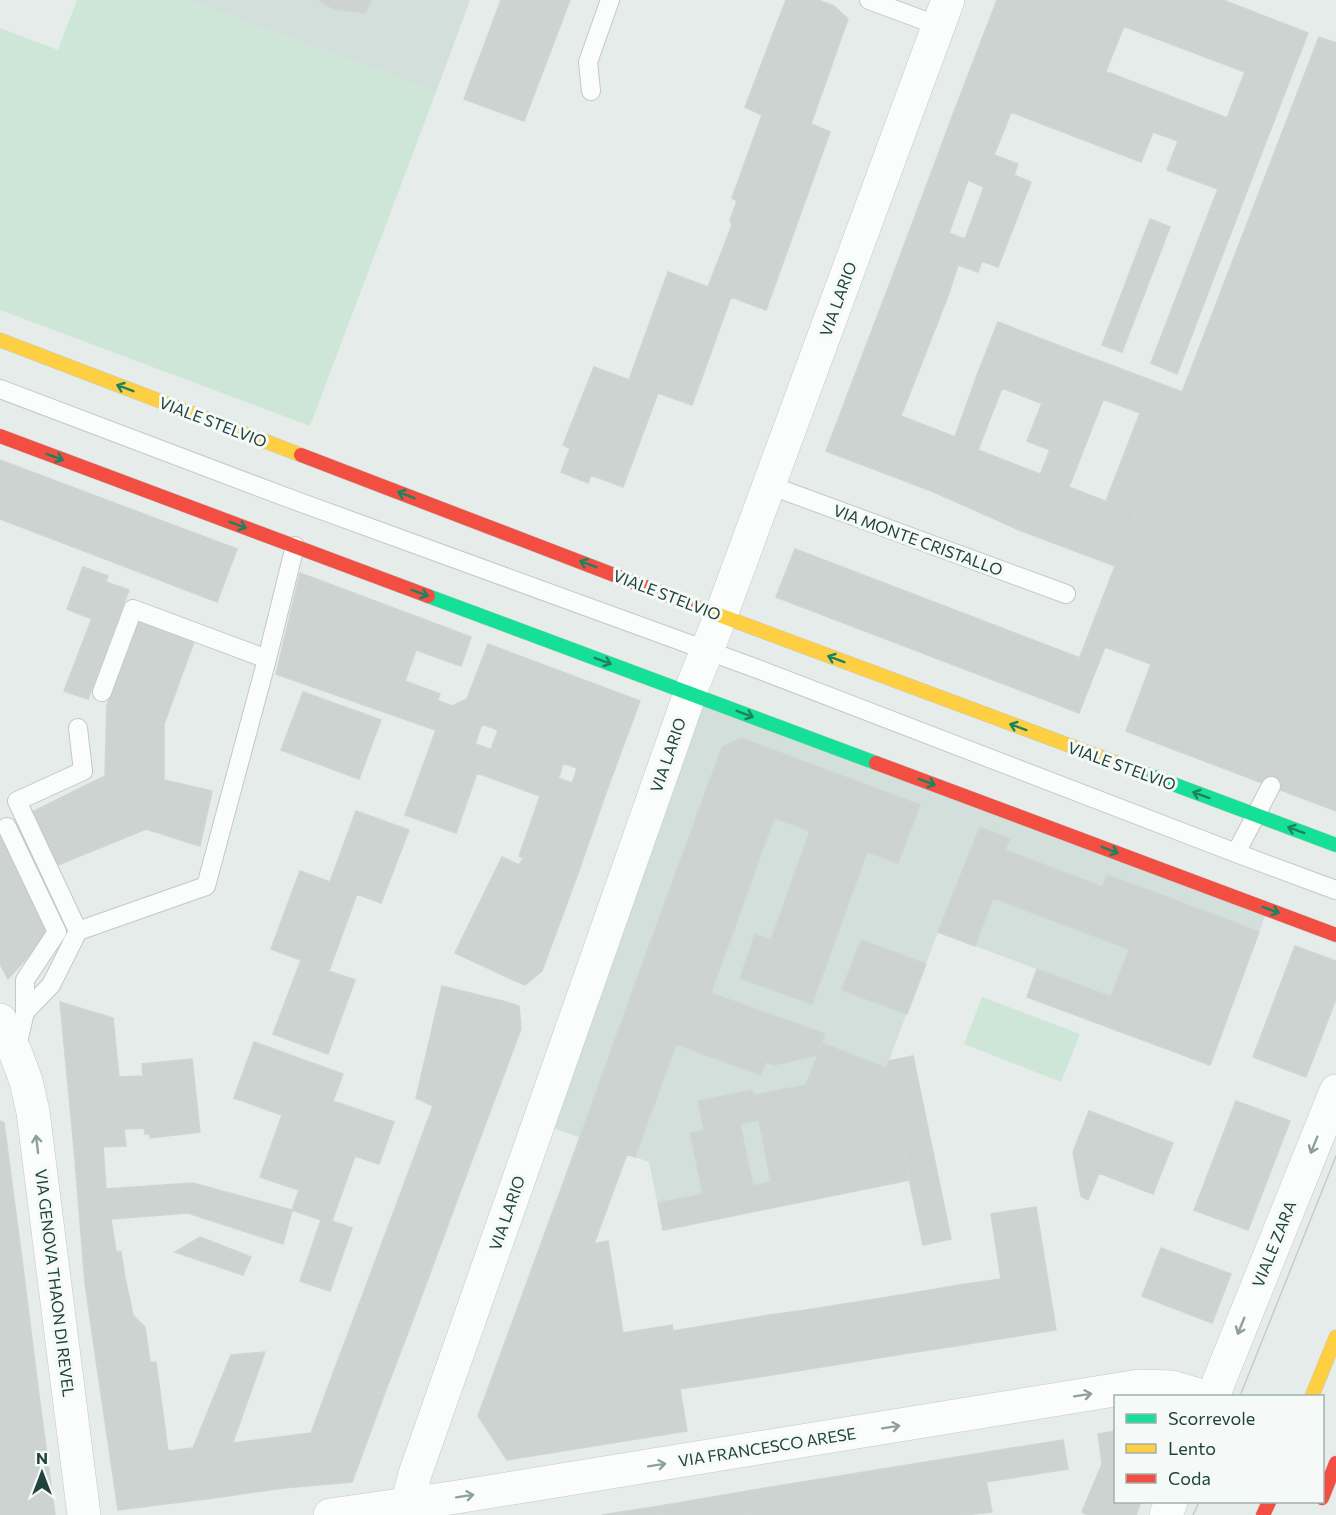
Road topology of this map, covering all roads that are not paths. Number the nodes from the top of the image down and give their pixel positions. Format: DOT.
graph roads {
  1 [pos="610,0"];
  2 [pos="869,0"];
  3 [pos="944,13"];
  4 [pos="591,91"];
  5 [pos="0,340"];
  6 [pos="0,389"];
  7 [pos="0,436"];
  8 [pos="769,485"];
  9 [pos="295,546"];
  10 [pos="1066,594"];
  11 [pos="721,615"];
  12 [pos="707,650"];
  13 [pos="267,659"];
  14 [pos="102,692"];
  15 [pos="690,693"];
  16 [pos="78,728"];
  17 [pos="1271,786"];
  18 [pos="1256,815"];
  19 [pos="6,827"];
  20 [pos="1336,845"];
  21 [pos="1236,853"];
  22 [pos="1336,890"];
  23 [pos="78,931"];
  24 [pos="1336,935"];
  25 [pos="12,1016"];
  26 [pos="8,1058"];
  27 [pos="1336,1091"];
  28 [pos="1336,1337"];
  29 [pos="1199,1395"];
  30 [pos="1213,1395"];
  31 [pos="1312,1395"];
  32 [pos="1336,1463"];
  33 [pos="1324,1495"];
  34 [pos="405,1510"];
  35 [pos="84,1515"];
  36 [pos="330,1515"];
  1 -- 4 [label="lane"];
  2 -- 3 [label="lane"];
  3 -- 8 [label="street, VIA LARIO"];
  11 -- 5 [label="main road, VIALE STELVIO, one-way"];
  6 -- 12 [label="lane"];
  7 -- 9 [label="main road, one-way"];
  8 -- 10 [label="lane, VIA MONTE CRISTALLO"];
  8 -- 11 [label="street, VIA LARIO"];
  9 -- 13 [label="lane"];
  9 -- 15 [label="main road, one-way"];
  11 -- 12 [label="street, VIA LARIO"];
  18 -- 11 [label="main road, VIALE STELVIO, one-way"];
  12 -- 15 [label="street, VIA LARIO"];
  12 -- 21 [label="lane"];
  13 -- 14 [label="lane"];
  13 -- 23 [label="lane"];
  15 -- 24 [label="main road, one-way"];
  15 -- 34 [label="street, VIA LARIO"];
  16 -- 23 [label="lane"];
  17 -- 18 [label="lane"];
  20 -- 18 [label="main road, VIALE STELVIO, one-way"];
  18 -- 21 [label="lane"];
  19 -- 25 [label="lane"];
  21 -- 22 [label="lane"];
  23 -- 25 [label="lane"];
  25 -- 26 [label="street, VIA GENOVA THAON DI REVEL"];
  35 -- 26 [label="street, VIA GENOVA THAON DI REVEL, one-way"];
  27 -- 30 [label="street, VIALE ZARA, one-way"];
  28 -- 31 [label="main road"];
  34 -- 29 [label="street, VIA FRANCESCO ARESE, one-way"];
  32 -- 33 [label="main road"];
  34 -- 36 [label="street, VIA FRANCESCO ARESE"];
}
